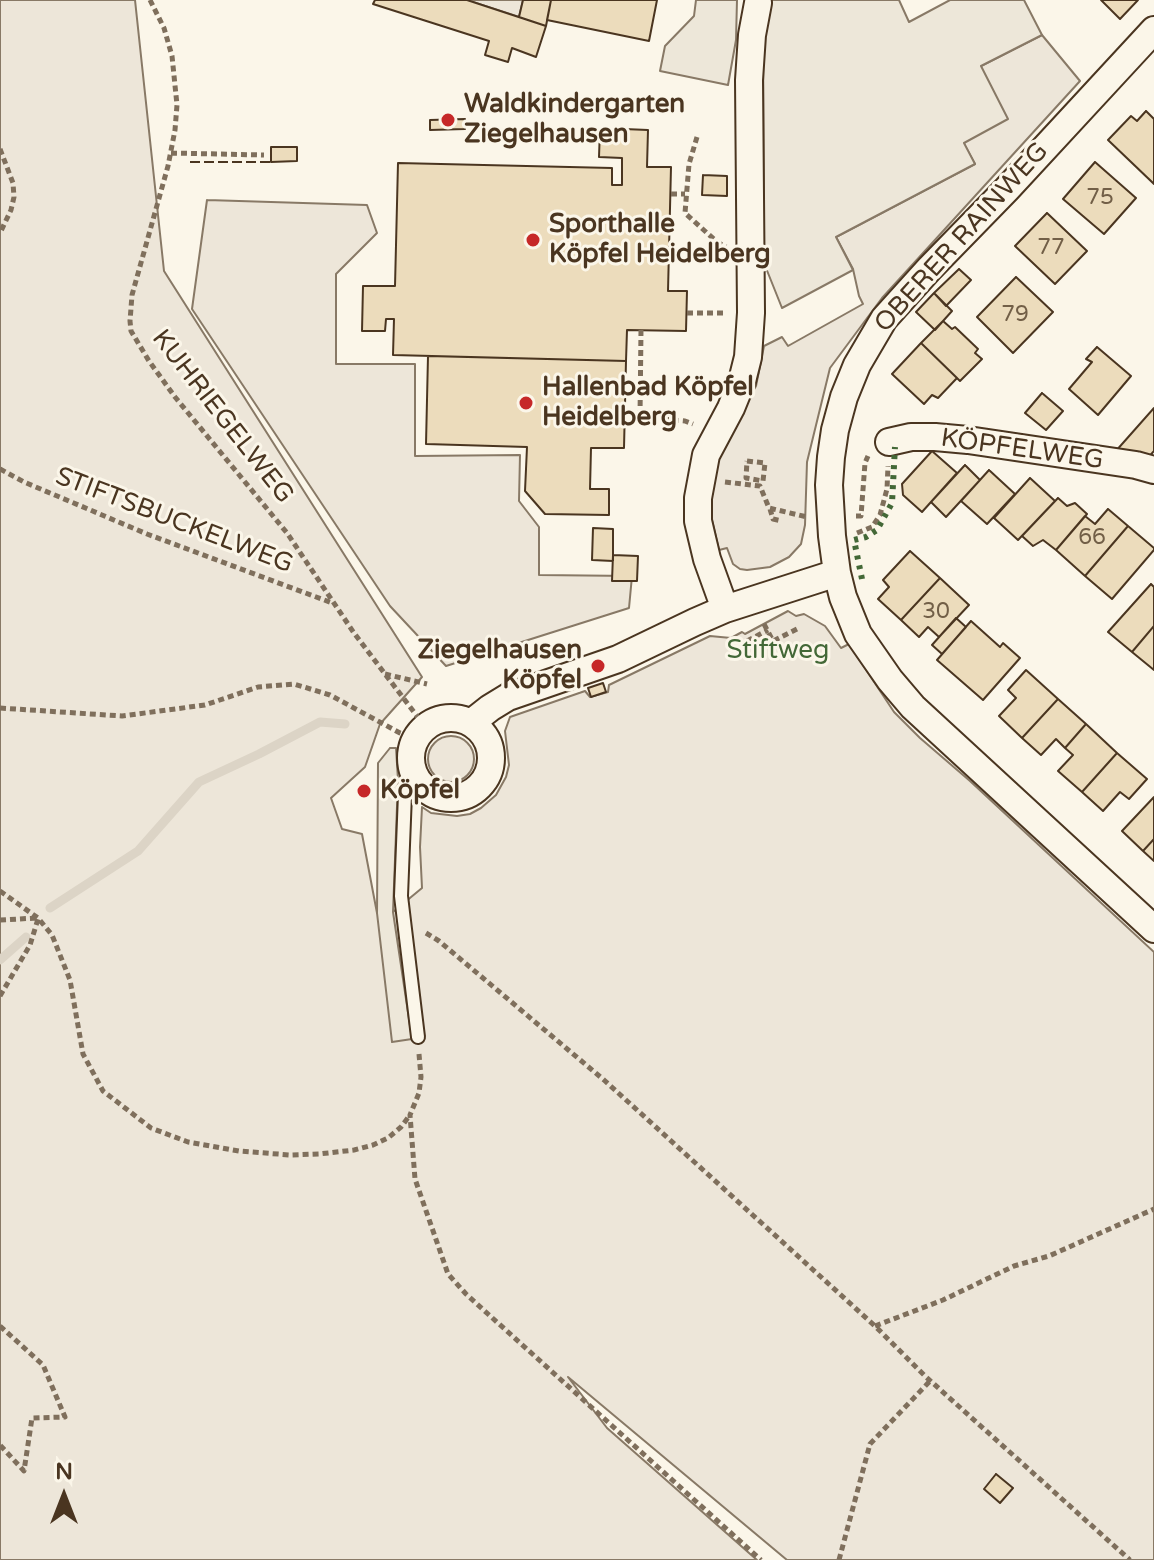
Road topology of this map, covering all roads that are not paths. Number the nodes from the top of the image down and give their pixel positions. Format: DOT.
graph roads {
  1 [pos="759,2"];
  2 [pos="1154,30"];
  3 [pos="889,442"];
  4 [pos="1154,470"];
  5 [pos="837,573"];
  6 [pos="725,609"];
  7 [pos="471,723"];
  8 [pos="414,773"];
  9 [pos="1154,929"];
  10 [pos="418,1037"];
  1 -- 6 [label="street"];
  2 -- 5 [label="street, OBERER RAINWEG"];
  3 -- 4 [label="street, KÖPFELWEG"];
  5 -- 6 [label="street"];
  5 -- 9 [label="street"];
  6 -- 7 [label="street"];
  7 -- 8 [label="street"];
  7 -- 8 [label="street"];
  8 -- 10 [label="lane"];
}
